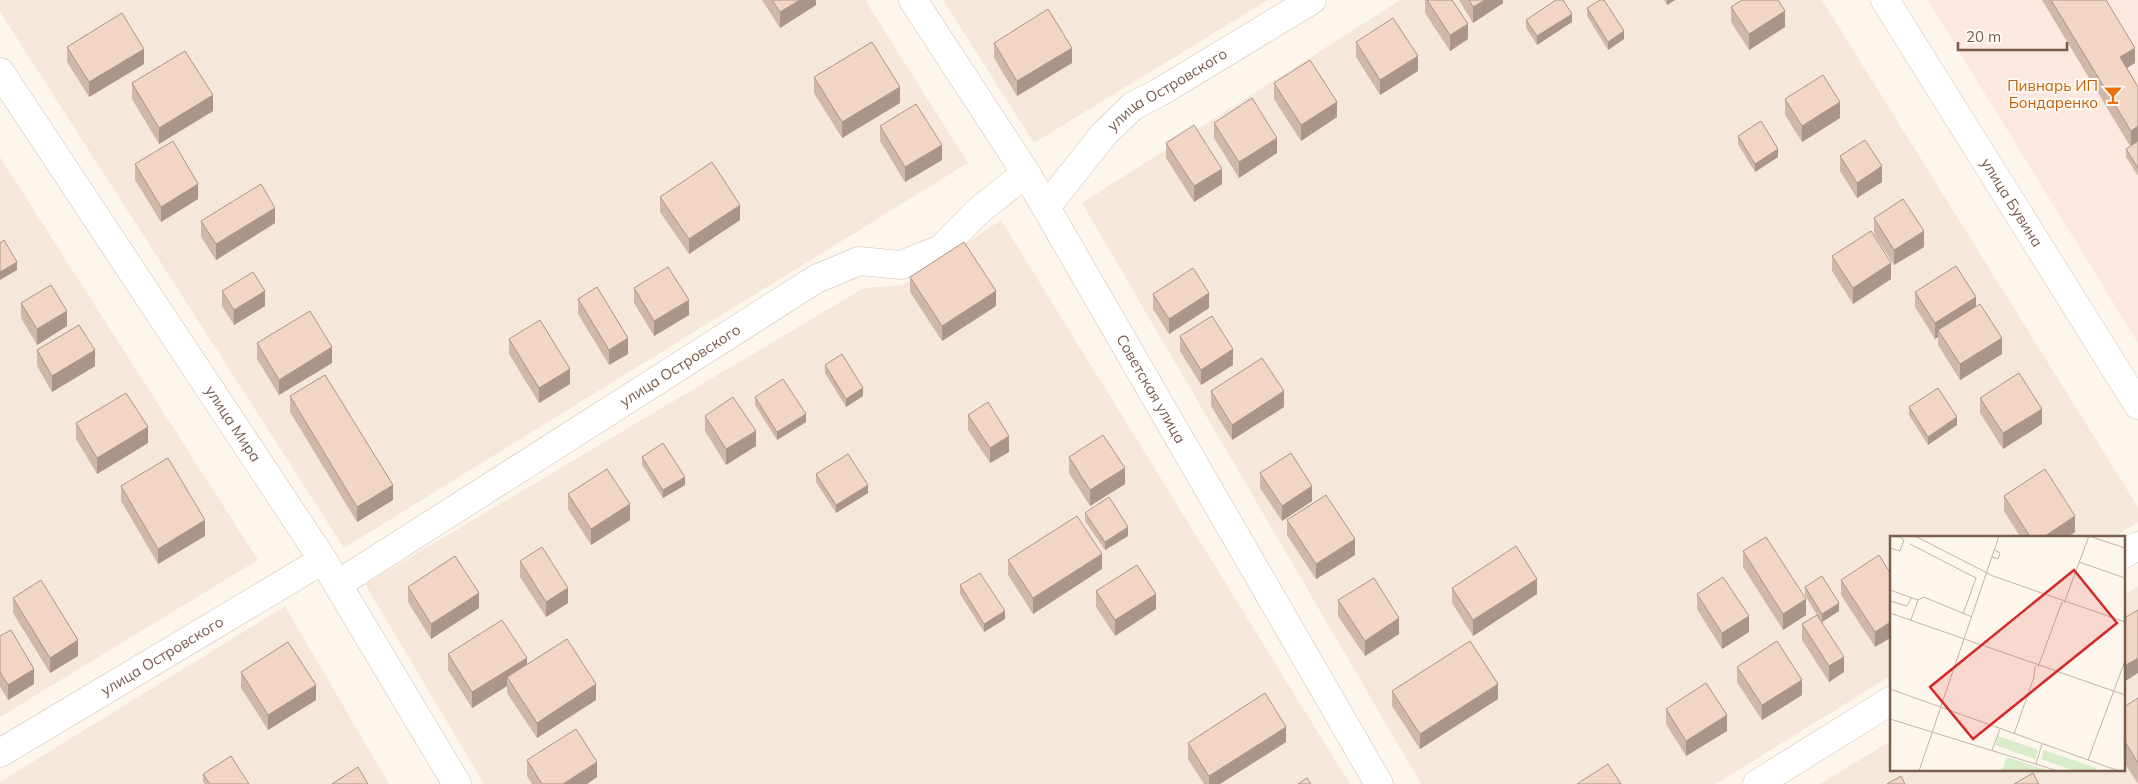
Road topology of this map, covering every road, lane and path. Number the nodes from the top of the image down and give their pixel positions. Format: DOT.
graph roads {
  1 [pos="913,0"];
  2 [pos="1312,0"];
  3 [pos="1885,0"];
  4 [pos="0,72"];
  5 [pos="1026,172"];
  6 [pos="1046,207"];
  7 [pos="2138,405"];
  8 [pos="2138,546"];
  9 [pos="2126,553"];
  10 [pos="323,560"];
  11 [pos="338,584"];
  12 [pos="1890,701"];
  13 [pos="0,753"];
  14 [pos="457,784"];
  15 [pos="1380,784"];
  16 [pos="1757,784"];
  1 -- 5 [label="street, Советская улица"];
  2 -- 6 [label="street, улица Островского"];
  3 -- 7 [label="street, улица Бувина"];
  4 -- 10 [label="street, улица Мира"];
  5 -- 6 [label="street, Советская улица"];
  5 -- 11 [label="street, улица Островского"];
  6 -- 15 [label="street, Советская улица"];
  8 -- 9 [label="street"];
  10 -- 11 [label="street, улица Мира"];
  10 -- 13 [label="street, улица Островского"];
  11 -- 14 [label="street, улица Мира"];
  12 -- 16 [label="street"];
}
